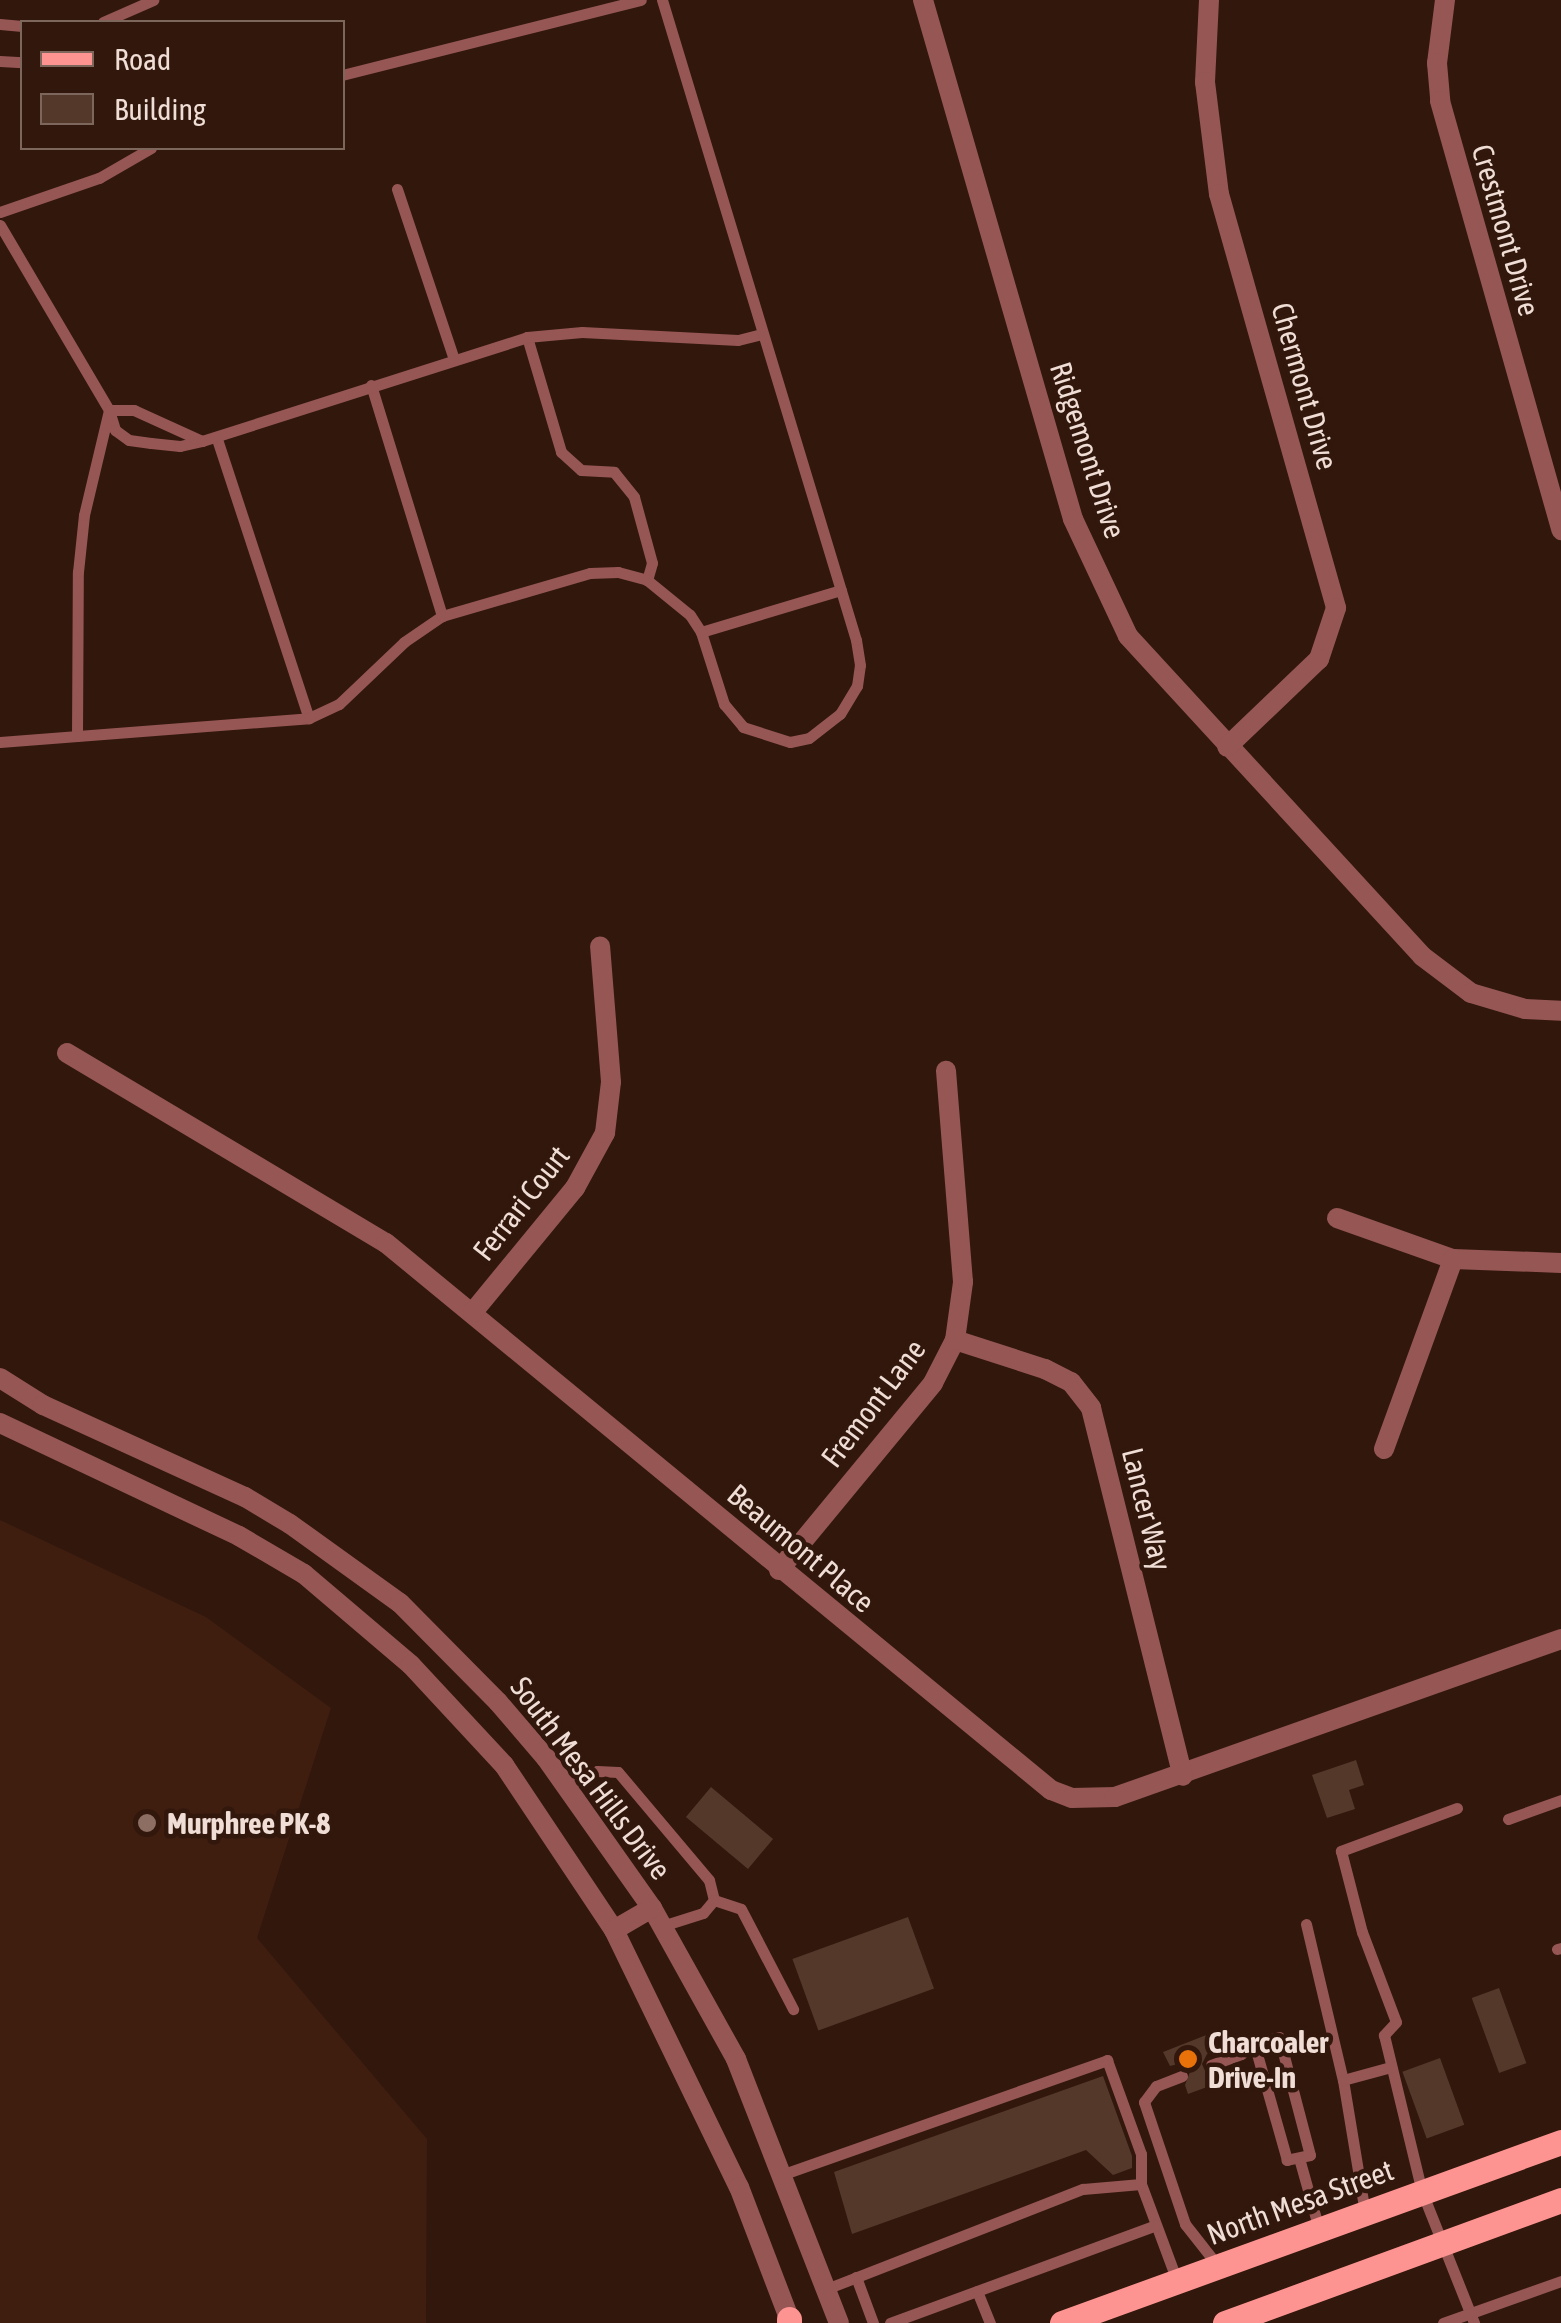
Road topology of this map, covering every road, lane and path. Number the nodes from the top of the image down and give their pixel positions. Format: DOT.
graph roads {
  1 [pos="153,0"];
  2 [pos="640,0"];
  3 [pos="662,0"];
  4 [pos="923,0"];
  5 [pos="1209,0"];
  6 [pos="1445,0"];
  7 [pos="108,20"];
  8 [pos="345,74"];
  9 [pos="148,150"];
  10 [pos="397,189"];
  11 [pos="0,212"];
  12 [pos="0,225"];
  13 [pos="762,334"];
  14 [pos="526,337"];
  15 [pos="454,360"];
  16 [pos="371,386"];
  17 [pos="108,410"];
  18 [pos="217,439"];
  19 [pos="202,441"];
  20 [pos="1561,530"];
  21 [pos="647,580"];
  22 [pos="841,590"];
  23 [pos="442,616"];
  24 [pos="701,632"];
  25 [pos="309,718"];
  26 [pos="77,736"];
  27 [pos="0,742"];
  28 [pos="1227,747"];
  29 [pos="600,946"];
  30 [pos="1561,1011"];
  31 [pos="67,1053"];
  32 [pos="946,1072"];
  33 [pos="1337,1218"];
  34 [pos="1453,1260"];
  35 [pos="1561,1263"];
  36 [pos="473,1312"];
  37 [pos="955,1340"];
  38 [pos="0,1378"];
  39 [pos="0,1423"];
  40 [pos="1384,1449"];
  41 [pos="779,1570"];
  42 [pos="1561,1639"];
  43 [pos="1183,1776"];
  44 [pos="566,1786"];
  45 [pos="1561,1800"];
  46 [pos="1458,1808"];
  47 [pos="1508,1820"];
  48 [pos="714,1900"];
  49 [pos="657,1917"];
  50 [pos="1306,1924"];
  51 [pos="614,1930"];
  52 [pos="793,2009"];
  53 [pos="1254,2043"];
  54 [pos="1211,2065"];
  55 [pos="1391,2067"];
  56 [pos="1182,2076"];
  57 [pos="1343,2080"];
  58 [pos="1561,2142"];
  59 [pos="1299,2158"];
  60 [pos="781,2174"];
  61 [pos="1141,2184"];
  62 [pos="1422,2192"];
  63 [pos="1561,2200"];
  64 [pos="1365,2213"];
  65 [pos="1156,2225"];
  66 [pos="1319,2230"];
  67 [pos="1445,2243"];
  68 [pos="1218,2266"];
  69 [pos="856,2277"];
  70 [pos="1177,2281"];
  71 [pos="1561,2281"];
  72 [pos="826,2289"];
  73 [pos="978,2291"];
  74 [pos="1472,2318"];
  75 [pos="790,2322"];
  76 [pos="839,2323"];
  77 [pos="873,2323"];
  78 [pos="890,2323"];
  79 [pos="990,2323"];
  80 [pos="1062,2323"];
  81 [pos="1224,2323"];
  82 [pos="1444,2323"];
  1 -- 7 [label="lane"];
  2 -- 8 [label="lane"];
  3 -- 13 [label="lane"];
  4 -- 28 [label="street, Ridgemont Drive"];
  5 -- 28 [label="street, Chermont Drive"];
  6 -- 20 [label="street, Crestmont Drive"];
  9 -- 11 [label="lane"];
  10 -- 15 [label="lane"];
  12 -- 17 [label="lane"];
  13 -- 14 [label="lane"];
  13 -- 22 [label="lane"];
  14 -- 15 [label="lane"];
  14 -- 21 [label="lane"];
  15 -- 16 [label="lane"];
  16 -- 18 [label="lane"];
  16 -- 23 [label="lane"];
  17 -- 19 [label="lane"];
  17 -- 19 [label="lane"];
  17 -- 26 [label="lane"];
  18 -- 19 [label="lane"];
  18 -- 25 [label="lane"];
  21 -- 23 [label="lane"];
  21 -- 24 [label="lane"];
  22 -- 24 [label="lane"];
  22 -- 24 [label="lane"];
  23 -- 25 [label="lane"];
  25 -- 26 [label="lane"];
  26 -- 27 [label="lane"];
  28 -- 30 [label="street, Ridgemont Drive"];
  29 -- 36 [label="street, Ferrari Court"];
  31 -- 36 [label="street, Beaumont Place"];
  32 -- 37 [label="street, Fremont Lane"];
  33 -- 34 [label="street"];
  34 -- 35 [label="street"];
  34 -- 40 [label="street"];
  36 -- 41 [label="street, Beaumont Place"];
  37 -- 41 [label="street, Fremont Lane"];
  37 -- 43 [label="street, Lancer Way"];
  38 -- 44 [label="street, South Mesa Hills Drive"];
  39 -- 51 [label="street, South Mesa Hills Drive"];
  41 -- 43 [label="street, Beaumont Place"];
  42 -- 43 [label="street, Beaumont Place"];
  44 -- 48 [label="lane"];
  44 -- 49 [label="street, South Mesa Hills Drive"];
  45 -- 47 [label="lane"];
  46 -- 55 [label="lane"];
  48 -- 49 [label="lane"];
  48 -- 52 [label="lane"];
  49 -- 51 [label="street"];
  49 -- 60 [label="street, South Mesa Hills Drive"];
  50 -- 57 [label="lane"];
  51 -- 75 [label="street, South Mesa Hills Drive"];
  53 -- 54 [label="lane"];
  53 -- 59 [label="lane"];
  53 -- 59 [label="lane"];
  55 -- 57 [label="lane"];
  55 -- 62 [label="lane"];
  56 -- 68 [label="lane"];
  57 -- 64 [label="lane"];
  58 -- 62 [label="main road, North Mesa Street"];
  59 -- 66 [label="lane"];
  60 -- 61 [label="lane"];
  60 -- 72 [label="street, South Mesa Hills Drive"];
  61 -- 65 [label="lane"];
  61 -- 69 [label="lane"];
  62 -- 64 [label="main road, North Mesa Street"];
  62 -- 67 [label="lane"];
  63 -- 67 [label="main road"];
  64 -- 66 [label="main road, North Mesa Street"];
  65 -- 70 [label="lane"];
  65 -- 73 [label="lane"];
  66 -- 68 [label="main road, North Mesa Street"];
  67 -- 74 [label="lane"];
  67 -- 81 [label="main road"];
  68 -- 70 [label="main road, North Mesa Street"];
  69 -- 72 [label="lane"];
  69 -- 77 [label="lane"];
  70 -- 80 [label="main road, North Mesa Street"];
  71 -- 74 [label="lane"];
  72 -- 76 [label="street, South Mesa Hills Drive"];
  73 -- 78 [label="lane"];
  73 -- 79 [label="lane"];
  74 -- 82 [label="lane"];
}
